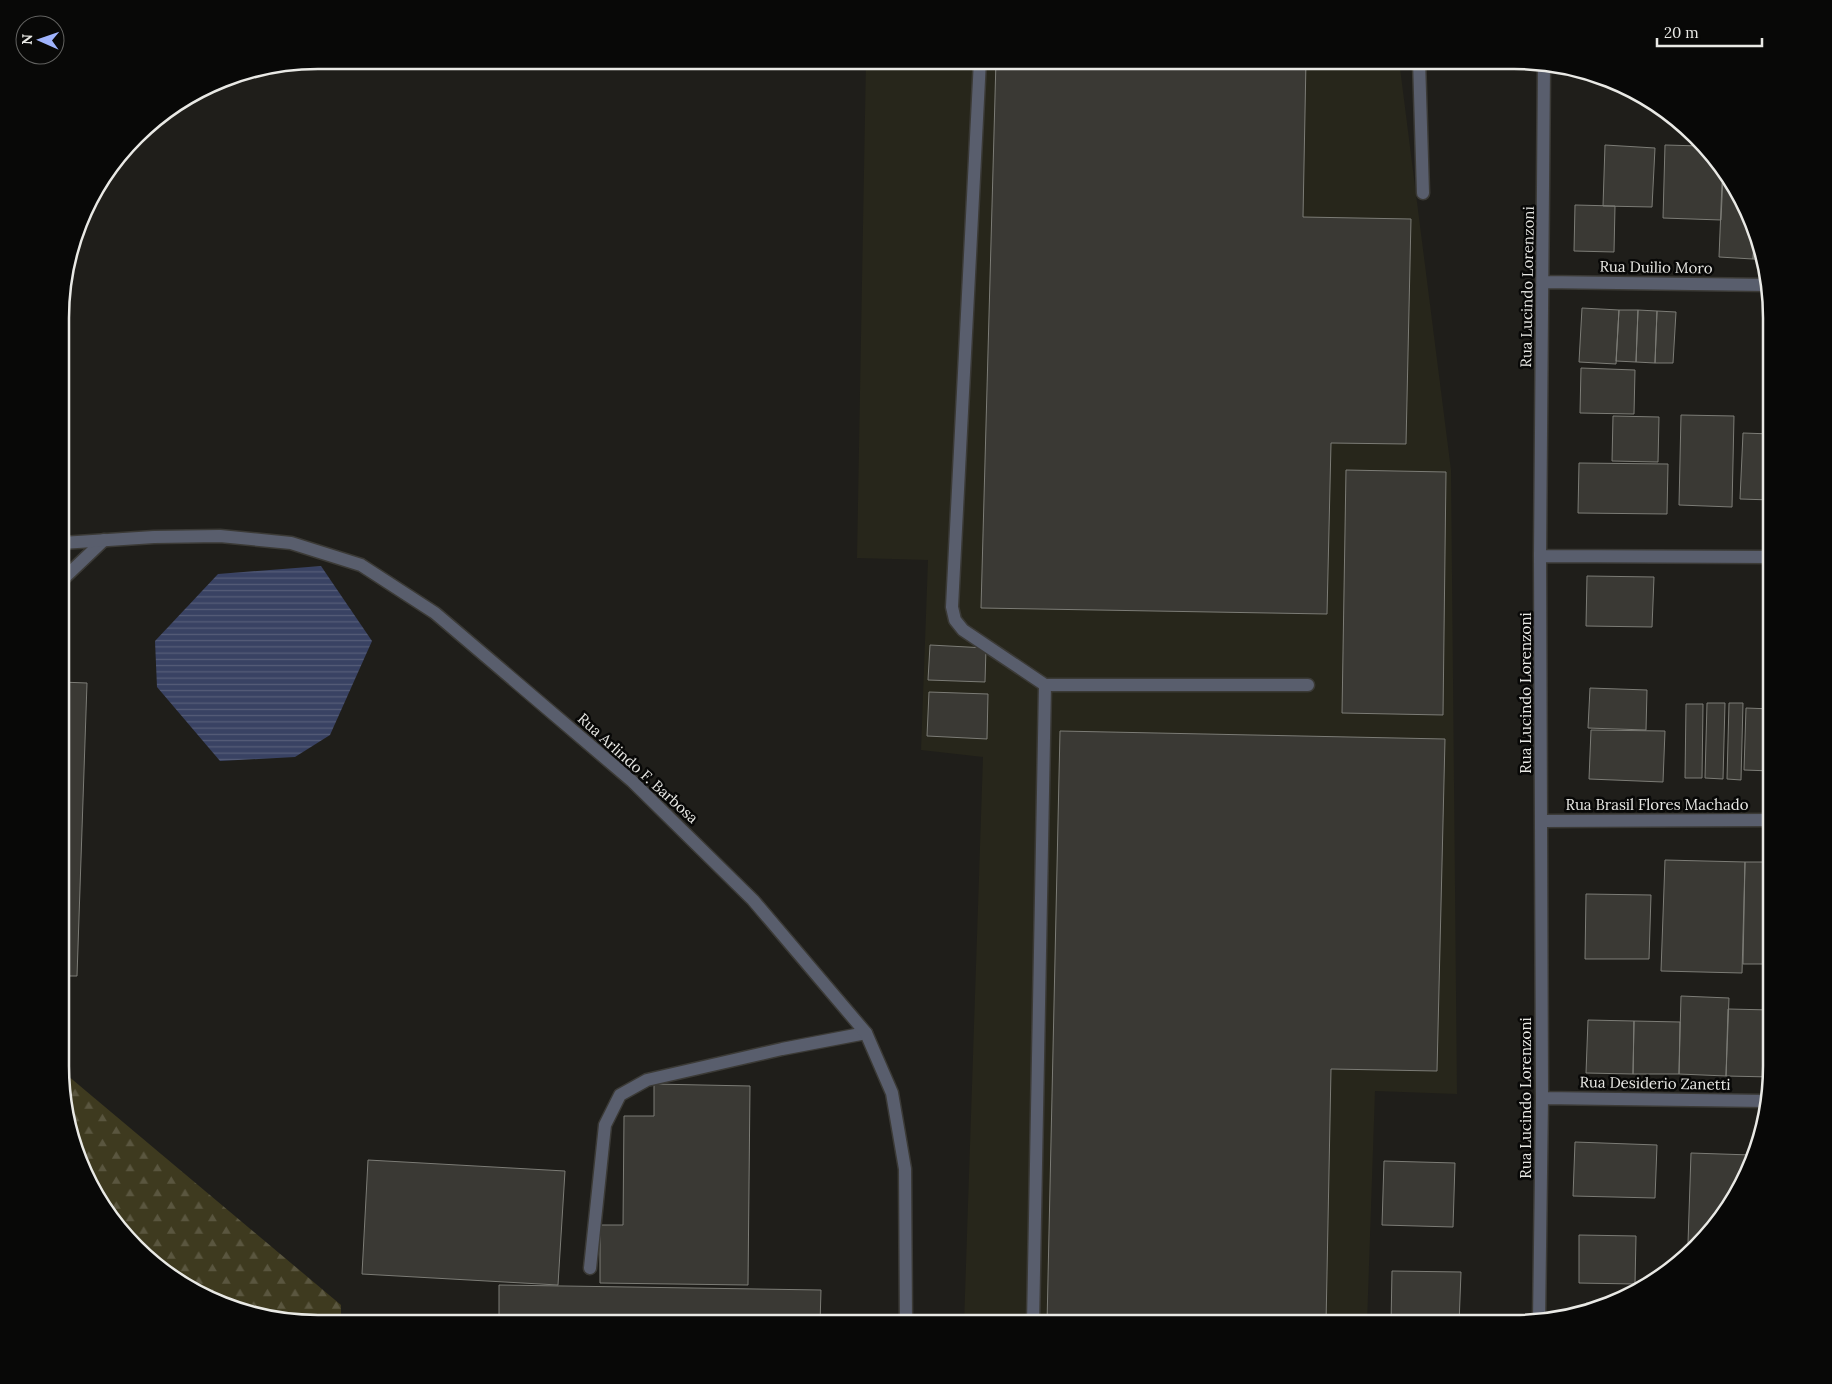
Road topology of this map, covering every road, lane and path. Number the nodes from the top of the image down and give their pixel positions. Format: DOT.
graph roads {
  1 [pos="980,69"];
  2 [pos="1418,69"];
  3 [pos="1544,71"];
  4 [pos="1423,193"];
  5 [pos="1543,282"];
  6 [pos="1761,285"];
  7 [pos="104,540"];
  8 [pos="69,542"];
  9 [pos="1540,556"];
  10 [pos="1763,557"];
  11 [pos="69,573"];
  12 [pos="1045,684"];
  13 [pos="1308,684"];
  14 [pos="1763,820"];
  15 [pos="1542,821"];
  16 [pos="866,1033"];
  17 [pos="1542,1098"];
  18 [pos="1760,1101"];
  19 [pos="590,1268"];
  20 [pos="1539,1314"];
  21 [pos="906,1315"];
  22 [pos="1033,1315"];
  1 -- 12 [label="street"];
  2 -- 4 [label="street"];
  3 -- 5 [label="street, Rua Lucindo Lorenzoni"];
  5 -- 6 [label="street, Rua Duilio Moro"];
  5 -- 9 [label="street, Rua Lucindo Lorenzoni"];
  7 -- 8 [label="street, Rua Arlindo F. Barbosa"];
  7 -- 11 [label="street"];
  7 -- 16 [label="street, Rua Arlindo F. Barbosa"];
  9 -- 10 [label="street"];
  9 -- 15 [label="street, Rua Lucindo Lorenzoni"];
  12 -- 13 [label="street"];
  12 -- 22 [label="street"];
  14 -- 15 [label="street, Rua Brasil Flores Machado"];
  15 -- 17 [label="street, Rua Lucindo Lorenzoni"];
  16 -- 19 [label="street"];
  16 -- 21 [label="street, Rua Arlindo F. Barbosa"];
  17 -- 18 [label="street, Rua Desiderio Zanetti"];
  17 -- 20 [label="street, Rua Lucindo Lorenzoni"];
}
